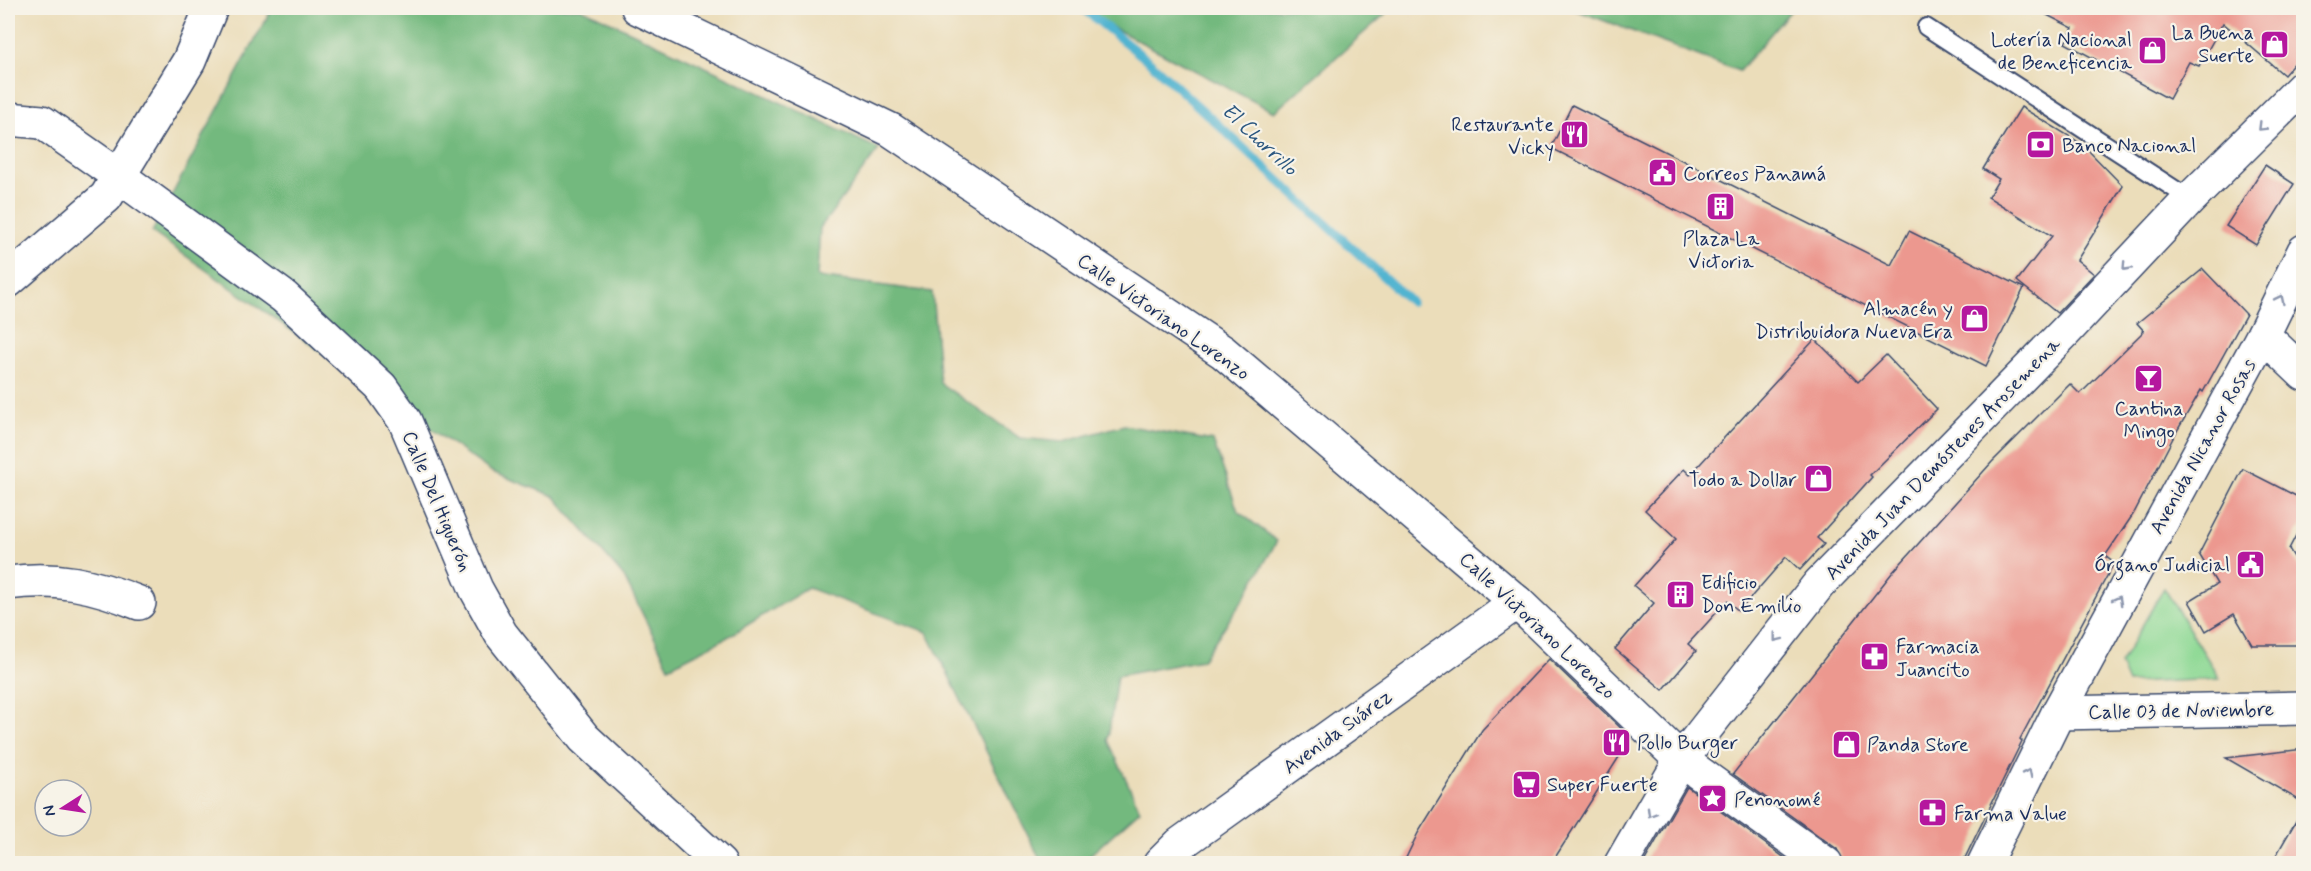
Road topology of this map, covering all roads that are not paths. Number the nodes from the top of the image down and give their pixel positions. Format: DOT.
graph roads {
  1 [pos="212,8"];
  2 [pos="638,8"];
  3 [pos="1926,27"];
  4 [pos="2304,86"];
  5 [pos="8,119"];
  6 [pos="119,176"];
  7 [pos="2190,199"];
  8 [pos="2304,251"];
  9 [pos="8,281"];
  10 [pos="2263,335"];
  11 [pos="2304,375"];
  12 [pos="8,583"];
  13 [pos="1517,602"];
  14 [pos="139,603"];
  15 [pos="2304,708"];
  16 [pos="2058,713"];
  17 [pos="1681,760"];
  18 [pos="720,864"];
  19 [pos="1160,864"];
  20 [pos="1622,864"];
  21 [pos="1826,864"];
  22 [pos="1984,864"];
  1 -- 6 [label="street"];
  2 -- 13 [label="street, Calle Victoriano Lorenzo"];
  3 -- 7 [label="lane"];
  4 -- 7 [label="street, Avenida Juan Demóstenes Arosemena, one-way"];
  5 -- 6 [label="street, Calle Del Higuerón"];
  6 -- 9 [label="street"];
  6 -- 18 [label="street, Calle Del Higuerón"];
  7 -- 17 [label="street, Avenida Juan Demóstenes Arosemena, one-way"];
  10 -- 8 [label="street, Avenida Nicanor Rosas, one-way"];
  10 -- 11 [label="street"];
  16 -- 10 [label="street, Avenida Nicanor Rosas, one-way"];
  12 -- 14 [label="street"];
  13 -- 17 [label="street, Calle Victoriano Lorenzo"];
  13 -- 19 [label="street, Avenida Suárez"];
  15 -- 16 [label="street, Calle 03 de Noviembre"];
  22 -- 16 [label="street, Avenida Nicanor Rosas, one-way"];
  17 -- 20 [label="street, Avenida Juan Demóstenes Arosemena, one-way"];
  17 -- 21 [label="street, Calle Victoriano Lorenzo"];
}
